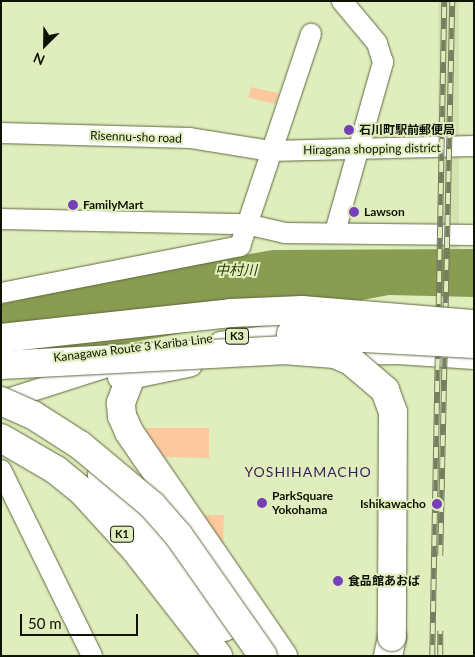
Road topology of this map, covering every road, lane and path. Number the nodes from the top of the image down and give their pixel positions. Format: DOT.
graph roads {
  1 [pos="342,1"];
  2 [pos="311,34"];
  3 [pos="1,133"];
  4 [pos="474,146"];
  5 [pos="360,148"];
  6 [pos="270,151"];
  7 [pos="1,219"];
  8 [pos="246,224"];
  9 [pos="335,232"];
  10 [pos="474,235"];
  11 [pos="1,293"];
  12 [pos="1,338"];
  13 [pos="472,341"];
  14 [pos="1,365"];
  15 [pos="81,376"];
  16 [pos="130,379"];
  17 [pos="1,401"];
  18 [pos="1,408"];
  19 [pos="1,438"];
  20 [pos="1,470"];
  21 [pos="224,627"];
  22 [pos="92,656"];
  23 [pos="218,656"];
  24 [pos="263,656"];
  25 [pos="283,656"];
  26 [pos="388,656"];
  1 -- 5 [label="street"];
  2 -- 6 [label="street"];
  3 -- 6 [label="street, Risennu-sho road"];
  4 -- 5 [label="street, Hiragana shopping district"];
  5 -- 6 [label="street, Hiragana shopping district"];
  5 -- 9 [label="street"];
  6 -- 8 [label="street"];
  7 -- 8 [label="street"];
  8 -- 9 [label="street"];
  8 -- 11 [label="street"];
  9 -- 10 [label="street"];
  12 -- 13 [label="highway, Kanagawa Route 3 Kariba Line / K3, bridge"];
  13 -- 14 [label="highway, Kanagawa Route 3 Kariba Line / K3, bridge"];
  13 -- 15 [label="street"];
  13 -- 16 [label="street"];
  14 -- 26 [label="highway, bridge"];
  15 -- 16 [label="street"];
  15 -- 17 [label="street"];
  16 -- 25 [label="highway"];
  17 -- 24 [label="highway, bridge"];
  18 -- 21 [label="highway, K1"];
  19 -- 23 [label="highway, K1"];
  20 -- 22 [label="street"];
}
